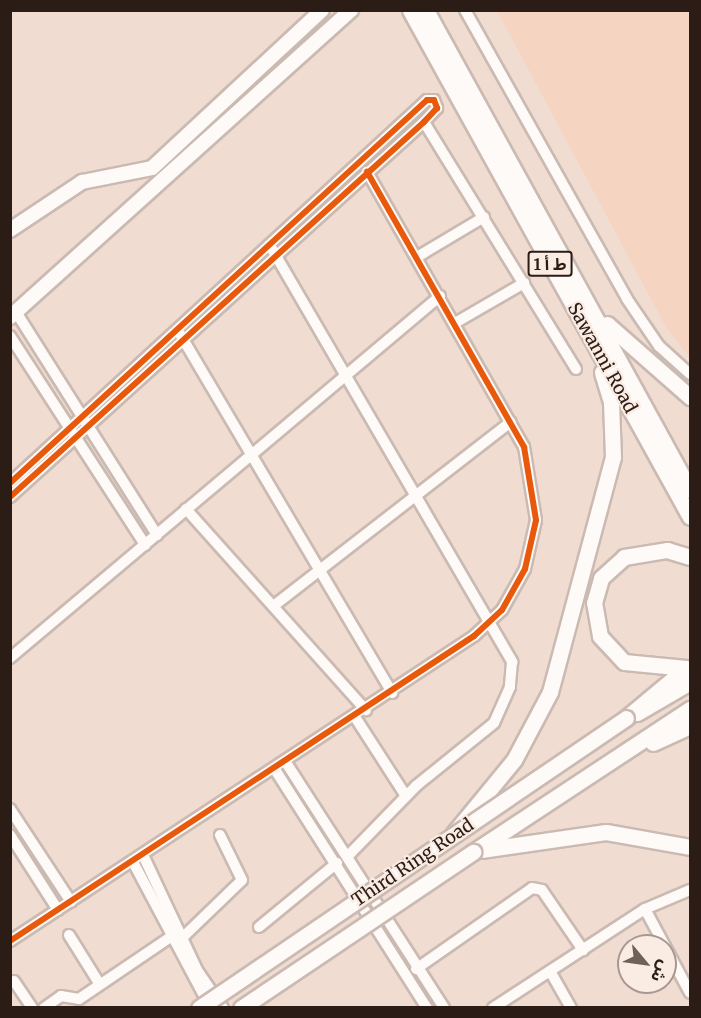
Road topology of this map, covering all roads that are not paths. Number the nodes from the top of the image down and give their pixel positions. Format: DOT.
graph roads {
  1 [pos="322,10"];
  2 [pos="351,10"];
  3 [pos="410,10"];
  4 [pos="426,10"];
  5 [pos="465,10"];
  6 [pos="218,108"];
  7 [pos="424,122"];
  8 [pos="229,123"];
  9 [pos="367,172"];
  10 [pos="484,217"];
  11 [pos="10,230"];
  12 [pos="273,251"];
  13 [pos="417,257"];
  14 [pos="524,283"];
  15 [pos="440,296"];
  16 [pos="13,314"];
  17 [pos="586,314"];
  18 [pos="455,323"];
  19 [pos="181,335"];
  20 [pos="10,336"];
  21 [pos="576,369"];
  22 [pos="690,374"];
  23 [pos="346,375"];
  24 [pos="690,397"];
  25 [pos="86,421"];
  26 [pos="511,422"];
  27 [pos="75,431"];
  28 [pos="252,455"];
  29 [pos="10,483"];
  30 [pos="690,490"];
  31 [pos="415,494"];
  32 [pos="10,497"];
  33 [pos="186,509"];
  34 [pos="690,517"];
  35 [pos="157,535"];
  36 [pos="145,545"];
  37 [pos="690,557"];
  38 [pos="319,569"];
  39 [pos="276,604"];
  40 [pos="490,623"];
  41 [pos="10,658"];
  42 [pos="689,671"];
  43 [pos="392,693"];
  44 [pos="690,709"];
  45 [pos="366,710"];
  46 [pos="355,717"];
  47 [pos="690,726"];
  48 [pos="639,747"];
  49 [pos="285,761"];
  50 [pos="274,768"];
  51 [pos="406,796"];
  52 [pos="10,809"];
  53 [pos="10,835"];
  54 [pos="220,835"];
  55 [pos="448,840"];
  56 [pos="690,847"];
  57 [pos="473,852"];
  58 [pos="143,855"];
  59 [pos="348,856"];
  60 [pos="133,861"];
  61 [pos="337,863"];
  62 [pos="690,890"];
  63 [pos="71,902"];
  64 [pos="645,909"];
  65 [pos="58,910"];
  66 [pos="259,927"];
  67 [pos="69,935"];
  68 [pos="170,938"];
  69 [pos="182,938"];
  70 [pos="10,941"];
  71 [pos="583,950"];
  72 [pos="420,966"];
  73 [pos="550,971"];
  74 [pos="408,974"];
  75 [pos="14,981"];
  76 [pos="235,981"];
  77 [pos="99,983"];
  78 [pos="690,993"];
  79 [pos="32,1008"];
  80 [pos="44,1008"];
  81 [pos="185,1008"];
  82 [pos="199,1008"];
  83 [pos="210,1008"];
  84 [pos="223,1008"];
  85 [pos="241,1008"];
  86 [pos="427,1008"];
  87 [pos="444,1008"];
  88 [pos="494,1008"];
  89 [pos="571,1008"];
  1 -- 6 [label="main road"];
  2 -- 8 [label="main road"];
  3 -- 17 [label="highway, Sawanni Road / ط أ 1"];
  4 -- 17 [label="highway, Sawanni Road / ط أ 1"];
  5 -- 22 [label="street"];
  6 -- 8 [label="main road"];
  6 -- 11 [label="main road"];
  7 -- 9 [label="street"];
  7 -- 10 [label="street"];
  7 -- 12 [label="street"];
  8 -- 16 [label="main road"];
  9 -- 12 [label="street"];
  9 -- 13 [label="street"];
  10 -- 13 [label="street"];
  10 -- 14 [label="street"];
  12 -- 19 [label="street"];
  12 -- 23 [label="street"];
  13 -- 15 [label="street"];
  14 -- 18 [label="street"];
  14 -- 21 [label="street"];
  15 -- 18 [label="street"];
  15 -- 23 [label="street"];
  16 -- 25 [label="street"];
  17 -- 24 [label="highway"];
  17 -- 30 [label="highway, Sawanni Road / ط أ 1"];
  17 -- 34 [label="highway, Sawanni Road / ط أ 1"];
  17 -- 55 [label="highway, bridge"];
  18 -- 26 [label="street"];
  19 -- 25 [label="street"];
  19 -- 28 [label="street"];
  20 -- 27 [label="street"];
  23 -- 28 [label="street"];
  23 -- 31 [label="street"];
  25 -- 27 [label="street"];
  25 -- 35 [label="street"];
  26 -- 31 [label="street"];
  26 -- 40 [label="street"];
  27 -- 29 [label="street"];
  27 -- 32 [label="street"];
  27 -- 36 [label="street"];
  28 -- 33 [label="street"];
  28 -- 38 [label="street"];
  31 -- 38 [label="street"];
  31 -- 40 [label="street"];
  33 -- 35 [label="street"];
  33 -- 39 [label="street"];
  35 -- 36 [label="street"];
  36 -- 41 [label="street"];
  37 -- 42 [label="highway"];
  38 -- 39 [label="street"];
  38 -- 43 [label="street"];
  39 -- 45 [label="street"];
  40 -- 43 [label="street"];
  40 -- 51 [label="street"];
  42 -- 55 [label="highway, Third Ring Road, bridge"];
  43 -- 45 [label="street"];
  44 -- 48 [label="highway, Third Ring Road"];
  45 -- 46 [label="street"];
  46 -- 49 [label="street"];
  46 -- 51 [label="street"];
  47 -- 48 [label="highway, Third Ring Road"];
  48 -- 57 [label="highway, Third Ring Road"];
  49 -- 50 [label="street"];
  49 -- 59 [label="street"];
  50 -- 58 [label="street"];
  50 -- 61 [label="street"];
  51 -- 59 [label="street"];
  52 -- 63 [label="street"];
  53 -- 65 [label="street"];
  54 -- 69 [label="street"];
  55 -- 76 [label="highway, Third Ring Road, bridge"];
  56 -- 57 [label="highway"];
  57 -- 85 [label="highway, Third Ring Road, bridge"];
  58 -- 60 [label="street"];
  58 -- 69 [label="street"];
  59 -- 72 [label="street"];
  60 -- 63 [label="street"];
  60 -- 68 [label="street"];
  61 -- 66 [label="street"];
  61 -- 74 [label="street"];
  62 -- 64 [label="street"];
  63 -- 65 [label="street"];
  64 -- 71 [label="street"];
  64 -- 78 [label="street"];
  65 -- 70 [label="street"];
  67 -- 77 [label="street"];
  68 -- 77 [label="street"];
  68 -- 83 [label="street"];
  69 -- 84 [label="street"];
  71 -- 72 [label="street"];
  71 -- 73 [label="street"];
  72 -- 74 [label="street"];
  72 -- 87 [label="street"];
  73 -- 88 [label="street"];
  73 -- 89 [label="street"];
  74 -- 86 [label="street"];
  75 -- 79 [label="street"];
  76 -- 81 [label="highway, bridge"];
  76 -- 82 [label="highway, Third Ring Road, bridge"];
  77 -- 80 [label="street"];
}
